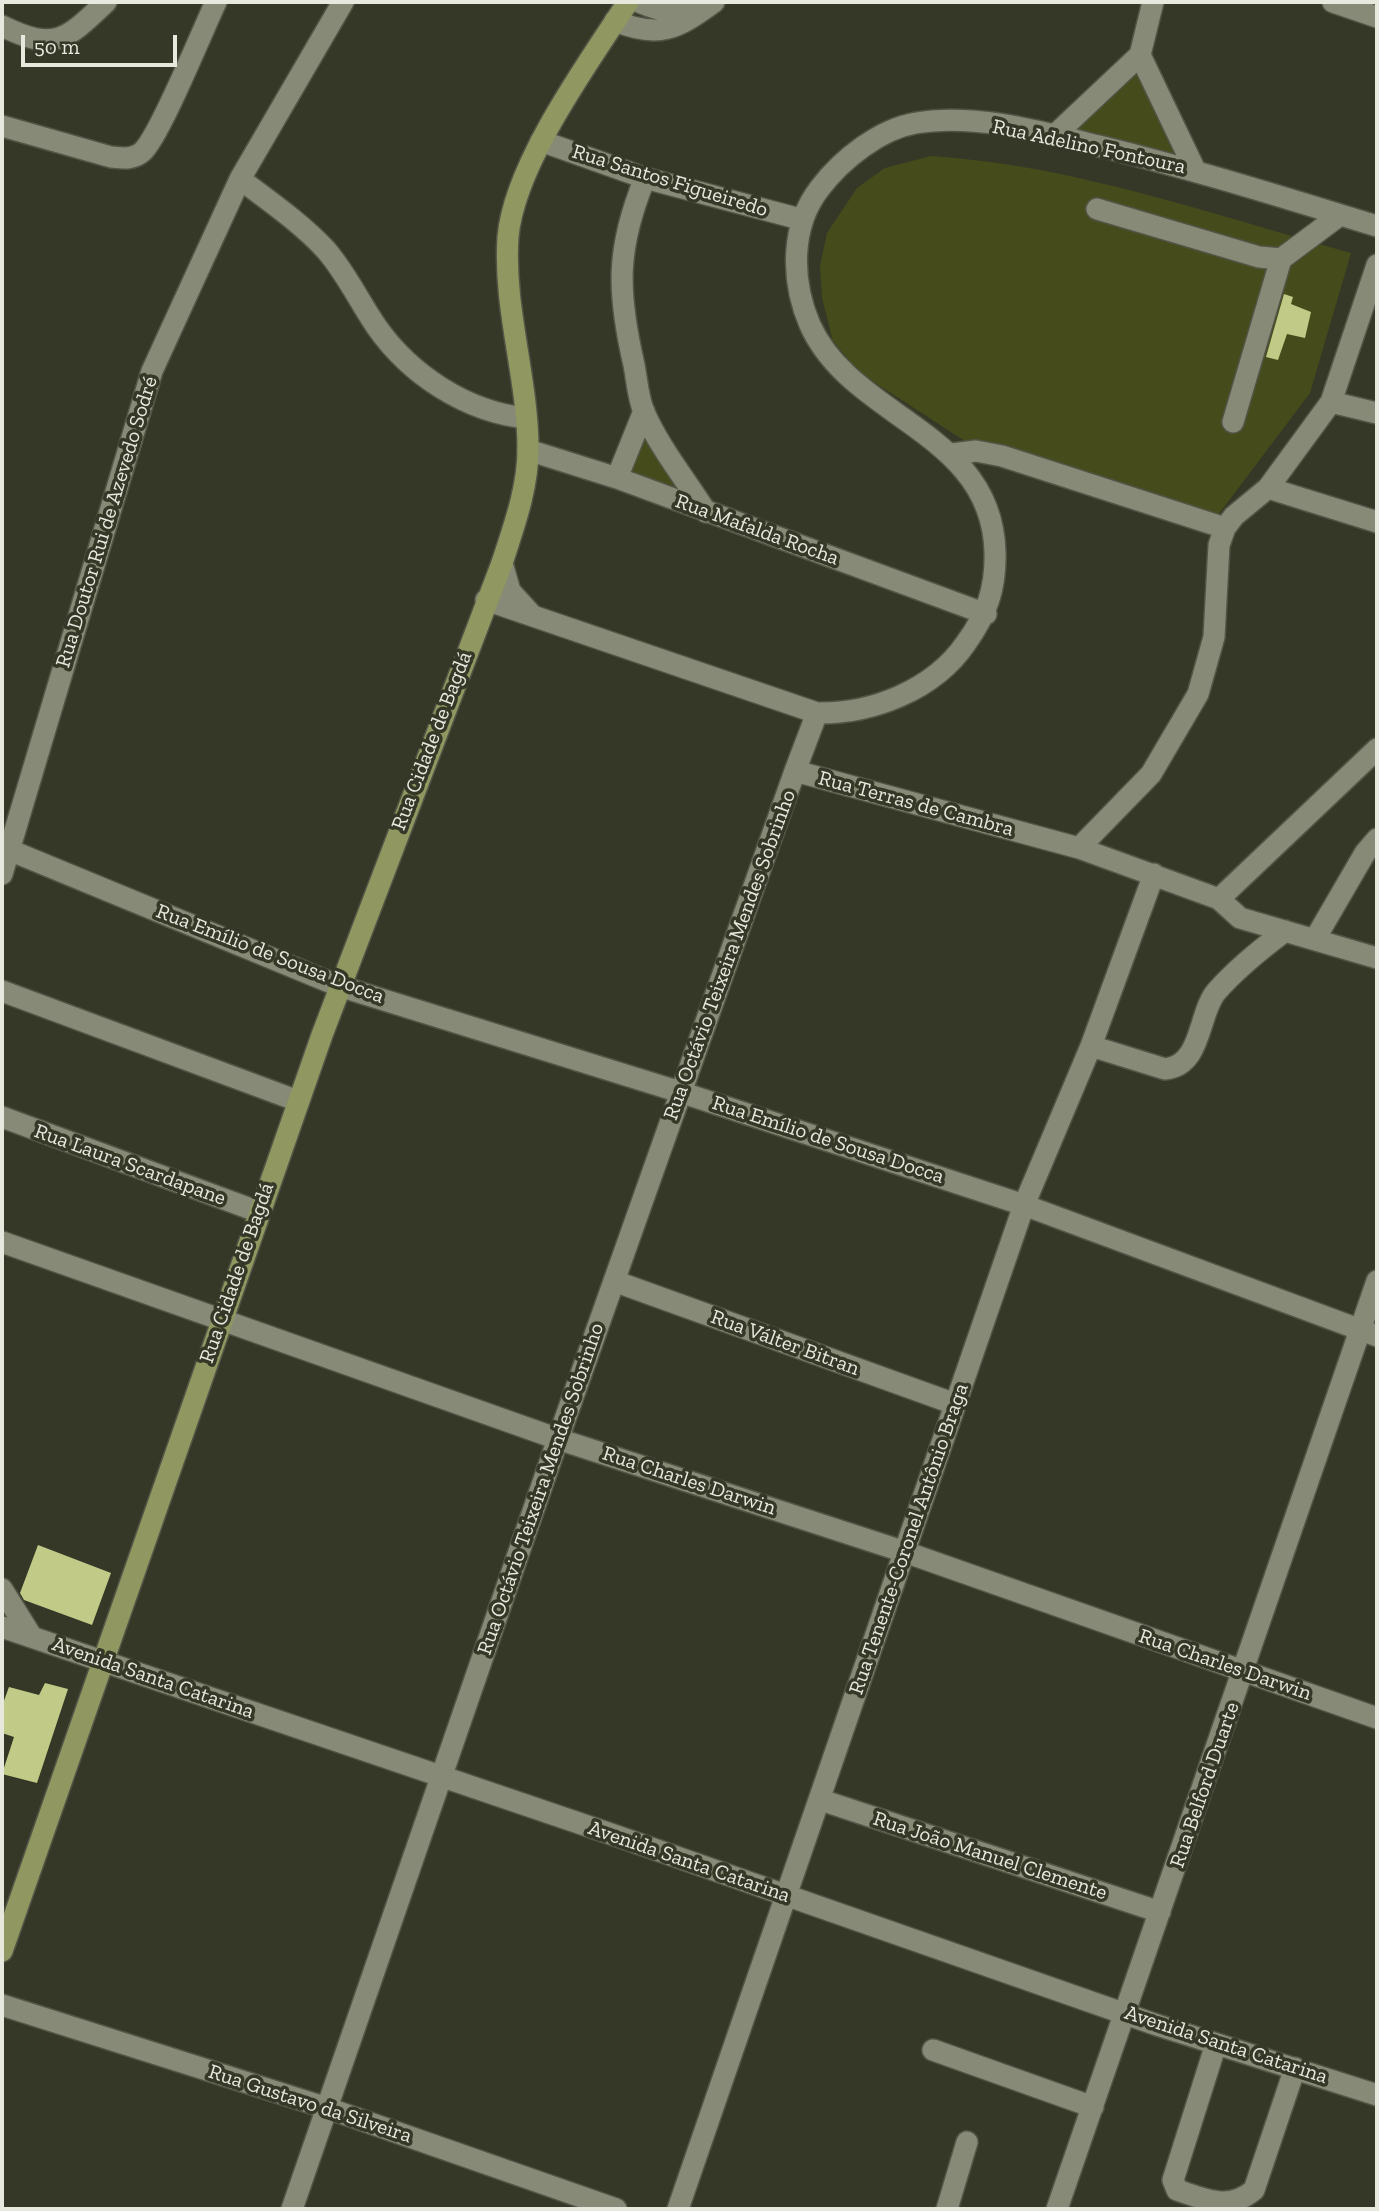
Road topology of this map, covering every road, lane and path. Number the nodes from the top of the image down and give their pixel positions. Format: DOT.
graph roads {
  1 [pos="106,2"];
  2 [pos="216,2"];
  3 [pos="343,2"];
  4 [pos="628,2"];
  5 [pos="639,2"];
  6 [pos="691,2"];
  7 [pos="714,2"];
  8 [pos="1153,2"];
  9 [pos="1333,2"];
  10 [pos="1377,17"];
  11 [pos="615,21"];
  12 [pos="2,26"];
  13 [pos="1140,55"];
  14 [pos="2,126"];
  15 [pos="1055,135"];
  16 [pos="541,141"];
  17 [pos="1195,170"];
  18 [pos="645,178"];
  19 [pos="240,179"];
  20 [pos="1097,209"];
  21 [pos="1340,215"];
  22 [pos="800,219"];
  23 [pos="1377,226"];
  24 [pos="1281,258"];
  25 [pos="1377,264"];
  26 [pos="1331,402"];
  27 [pos="644,411"];
  28 [pos="1377,413"];
  29 [pos="526,418"];
  30 [pos="1233,422"];
  31 [pos="528,450"];
  32 [pos="952,454"];
  33 [pos="617,478"];
  34 [pos="1268,488"];
  35 [pos="706,512"];
  36 [pos="1377,522"];
  37 [pos="1225,528"];
  38 [pos="502,563"];
  39 [pos="486,600"];
  40 [pos="985,614"];
  41 [pos="534,616"];
  42 [pos="817,713"];
  43 [pos="1377,749"];
  44 [pos="795,771"];
  45 [pos="1377,839"];
  46 [pos="5,848"];
  47 [pos="1079,848"];
  48 [pos="2,874"];
  49 [pos="1154,874"];
  50 [pos="1219,899"];
  51 [pos="1285,931"];
  52 [pos="1315,939"];
  53 [pos="1377,958"];
  54 [pos="340,986"];
  55 [pos="2,992"];
  56 [pos="1091,1046"];
  57 [pos="680,1092"];
  58 [pos="298,1101"];
  59 [pos="2,1117"];
  60 [pos="1024,1205"];
  61 [pos="259,1212"];
  62 [pos="2,1242"];
  63 [pos="614,1281"];
  64 [pos="1377,1281"];
  65 [pos="220,1320"];
  66 [pos="1368,1333"];
  67 [pos="955,1404"];
  68 [pos="558,1439"];
  69 [pos="905,1552"];
  70 [pos="2,1589"];
  71 [pos="2,1627"];
  72 [pos="32,1637"];
  73 [pos="103,1661"];
  74 [pos="1244,1672"];
  75 [pos="1377,1718"];
  76 [pos="439,1777"];
  77 [pos="821,1800"];
  78 [pos="788,1897"];
  79 [pos="1160,1912"];
  80 [pos="2,1951"];
  81 [pos="2,2005"];
  82 [pos="1124,2012"];
  83 [pos="1216,2044"];
  84 [pos="933,2050"];
  85 [pos="1295,2068"];
  86 [pos="1377,2095"];
  87 [pos="1093,2107"];
  88 [pos="327,2108"];
  89 [pos="967,2143"];
  90 [pos="292,2209"];
  91 [pos="616,2209"];
  92 [pos="678,2209"];
  93 [pos="947,2209"];
  94 [pos="1057,2209"];
  1 -- 12 [label="street"];
  2 -- 14 [label="street"];
  3 -- 19 [label="street, Rua Doutor Rui de Azevedo Sodré"];
  4 -- 11 [label="main road, Rua Cidade de Bagdá"];
  5 -- 6 [label="street"];
  7 -- 11 [label="street"];
  8 -- 13 [label="street"];
  9 -- 10 [label="street"];
  11 -- 16 [label="main road, Rua Cidade de Bagdá"];
  13 -- 15 [label="street"];
  13 -- 17 [label="street"];
  15 -- 17 [label="street, Rua Adelino Fontoura"];
  15 -- 22 [label="street, Rua Adelino Fontoura"];
  16 -- 18 [label="street, Rua Santos Figueiredo"];
  16 -- 29 [label="main road, Rua Cidade de Bagdá"];
  17 -- 21 [label="street, Rua Adelino Fontoura"];
  18 -- 22 [label="street, Rua Santos Figueiredo"];
  18 -- 27 [label="street"];
  19 -- 29 [label="street"];
  19 -- 46 [label="street, Rua Doutor Rui de Azevedo Sodré"];
  20 -- 24 [label="street"];
  21 -- 23 [label="street, Rua Adelino Fontoura"];
  21 -- 24 [label="street"];
  22 -- 32 [label="street, Rua Adelino Fontoura"];
  24 -- 30 [label="street"];
  25 -- 26 [label="street"];
  26 -- 28 [label="street"];
  26 -- 34 [label="street"];
  27 -- 33 [label="street"];
  27 -- 35 [label="street"];
  29 -- 31 [label="main road, Rua Cidade de Bagdá"];
  31 -- 33 [label="street, Rua Mafalda Rocha"];
  31 -- 38 [label="main road, Rua Cidade de Bagdá"];
  32 -- 37 [label="street"];
  32 -- 40 [label="street, Rua Adelino Fontoura"];
  33 -- 35 [label="street, Rua Mafalda Rocha"];
  34 -- 36 [label="street"];
  34 -- 37 [label="street"];
  35 -- 40 [label="street, Rua Mafalda Rocha"];
  37 -- 47 [label="street"];
  38 -- 39 [label="main road, Rua Cidade de Bagdá"];
  38 -- 41 [label="street"];
  39 -- 41 [label="street"];
  39 -- 54 [label="main road, Rua Cidade de Bagdá"];
  40 -- 42 [label="street, Rua Adelino Fontoura"];
  41 -- 42 [label="street"];
  42 -- 44 [label="street, Rua Terras de Cambra"];
  43 -- 50 [label="street"];
  44 -- 47 [label="street, Rua Terras de Cambra"];
  44 -- 57 [label="street, Rua Octávio Teixeira Mendes Sobrinho"];
  45 -- 52 [label="street"];
  46 -- 48 [label="street, Rua Doutor Rui de Azevedo Sodré"];
  46 -- 54 [label="street, Rua Emílio de Sousa Docca"];
  47 -- 49 [label="street, Rua Terras de Cambra"];
  49 -- 50 [label="street, Rua Terras de Cambra"];
  49 -- 56 [label="street, Rua Tenente-Coronel Antônio Braga"];
  50 -- 51 [label="street, Rua Terras de Cambra"];
  51 -- 52 [label="street, Rua Terras de Cambra"];
  51 -- 56 [label="street"];
  52 -- 53 [label="street, Rua Terras de Cambra"];
  54 -- 57 [label="street, Rua Emílio de Sousa Docca"];
  54 -- 58 [label="main road, Rua Cidade de Bagdá"];
  55 -- 58 [label="street"];
  56 -- 60 [label="street, Rua Tenente-Coronel Antônio Braga"];
  57 -- 60 [label="street, Rua Emílio de Sousa Docca"];
  57 -- 63 [label="street, Rua Octávio Teixeira Mendes Sobrinho"];
  58 -- 61 [label="main road, Rua Cidade de Bagdá"];
  59 -- 61 [label="street, Rua Laura Scardapane"];
  60 -- 66 [label="street, Rua Emílio de Sousa Docca"];
  60 -- 67 [label="street, Rua Tenente-Coronel Antônio Braga"];
  61 -- 65 [label="main road, Rua Cidade de Bagdá"];
  62 -- 65 [label="street, Rua Charles Darwin"];
  63 -- 67 [label="street, Rua Válter Bitran"];
  63 -- 68 [label="street, Rua Octávio Teixeira Mendes Sobrinho"];
  64 -- 66 [label="street, Rua Belford Duarte"];
  65 -- 68 [label="street, Rua Charles Darwin"];
  65 -- 73 [label="main road, Rua Cidade de Bagdá"];
  66 -- 74 [label="street, Rua Belford Duarte"];
  67 -- 69 [label="street, Rua Tenente-Coronel Antônio Braga"];
  68 -- 69 [label="street, Rua Charles Darwin"];
  68 -- 76 [label="street, Rua Octávio Teixeira Mendes Sobrinho"];
  69 -- 74 [label="street, Rua Charles Darwin"];
  69 -- 77 [label="street, Rua Tenente-Coronel Antônio Braga"];
  70 -- 72 [label="street"];
  71 -- 72 [label="street, Avenida Santa Catarina"];
  72 -- 73 [label="street, Avenida Santa Catarina"];
  73 -- 76 [label="street, Avenida Santa Catarina"];
  73 -- 80 [label="main road, Rua Cidade de Bagdá"];
  74 -- 75 [label="street, Rua Charles Darwin"];
  74 -- 79 [label="street, Rua Belford Duarte"];
  76 -- 78 [label="street, Avenida Santa Catarina"];
  76 -- 88 [label="street, Rua Octávio Teixeira Mendes Sobrinho"];
  77 -- 78 [label="street, Rua Tenente-Coronel Antônio Braga"];
  77 -- 79 [label="street, Rua João Manuel Clemente"];
  78 -- 82 [label="street, Avenida Santa Catarina"];
  78 -- 92 [label="street, Rua Tenente-Coronel Antônio Braga"];
  79 -- 82 [label="street, Rua Belford Duarte"];
  81 -- 88 [label="street, Rua Gustavo da Silveira"];
  82 -- 83 [label="street, Avenida Santa Catarina"];
  82 -- 87 [label="street, Rua Belford Duarte"];
  83 -- 85 [label="street, Avenida Santa Catarina"];
  83 -- 85 [label="street"];
  84 -- 87 [label="street"];
  85 -- 86 [label="street, Avenida Santa Catarina"];
  87 -- 94 [label="street, Rua Belford Duarte"];
  88 -- 90 [label="street, Rua Octávio Teixeira Mendes Sobrinho"];
  88 -- 91 [label="street, Rua Gustavo da Silveira"];
  89 -- 93 [label="street"];
}
